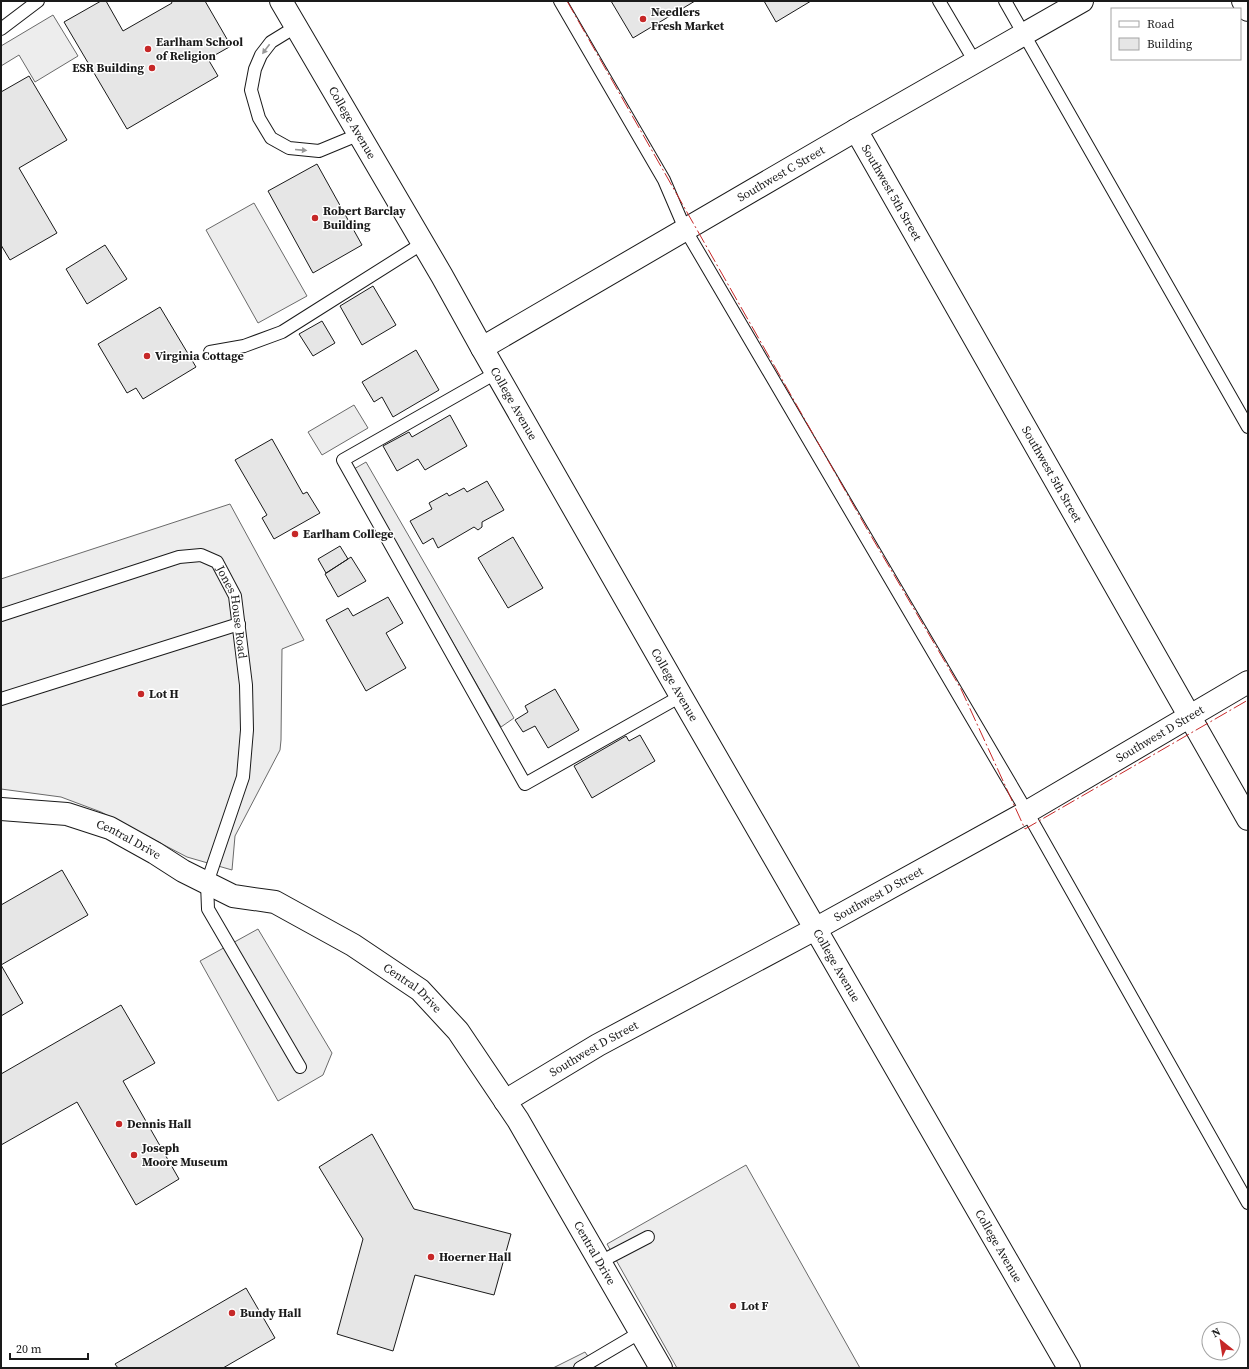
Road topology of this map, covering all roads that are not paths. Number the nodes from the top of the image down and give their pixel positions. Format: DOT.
graph roads {
  1 [pos="38,1"];
  2 [pos="282,1"];
  3 [pos="560,1"];
  4 [pos="939,1"];
  5 [pos="1005,1"];
  6 [pos="1082,1"];
  7 [pos="1243,1"];
  8 [pos="1248,10"];
  9 [pos="297,26"];
  10 [pos="1,29"];
  11 [pos="1023,34"];
  12 [pos="975,62"];
  13 [pos="856,130"];
  14 [pos="360,134"];
  15 [pos="685,229"];
  16 [pos="423,243"];
  17 [pos="482,348"];
  18 [pos="210,352"];
  19 [pos="496,373"];
  20 [pos="1248,427"];
  21 [pos="1,615"];
  22 [pos="239,624"];
  23 [pos="1248,682"];
  24 [pos="681,696"];
  25 [pos="1,699"];
  26 [pos="1189,716"];
  27 [pos="1,809"];
  28 [pos="1028,812"];
  29 [pos="1248,819"];
  30 [pos="207,883"];
  31 [pos="815,929"];
  32 [pos="300,1067"];
  33 [pos="505,1101"];
  34 [pos="1248,1203"];
  35 [pos="648,1237"];
  36 [pos="600,1262"];
  37 [pos="641,1332"];
  38 [pos="580,1368"];
  39 [pos="661,1368"];
  40 [pos="1069,1368"];
  1 -- 10 [label="lane"];
  2 -- 9 [label="street, College Avenue"];
  3 -- 15 [label="lane"];
  4 -- 12 [label="lane"];
  5 -- 11 [label="lane"];
  6 -- 11 [label="street, Southwest C Street"];
  7 -- 8 [label="street"];
  9 -- 14 [label="street, College Avenue"];
  9 -- 14 [label="lane, one-way"];
  11 -- 12 [label="street, Southwest C Street"];
  11 -- 20 [label="lane"];
  12 -- 13 [label="street, Southwest C Street"];
  13 -- 15 [label="street, Southwest C Street"];
  13 -- 26 [label="street, Southwest 5th Street"];
  14 -- 16 [label="street, College Avenue"];
  15 -- 17 [label="street, Southwest C Street"];
  15 -- 28 [label="lane"];
  16 -- 17 [label="street, College Avenue"];
  16 -- 18 [label="lane"];
  17 -- 19 [label="street, College Avenue"];
  19 -- 24 [label="street, College Avenue"];
  19 -- 24 [label="lane"];
  21 -- 22 [label="lane, Jones House Road"];
  22 -- 25 [label="lane"];
  22 -- 30 [label="lane, Jones House Road"];
  23 -- 26 [label="street, Southwest D Street"];
  24 -- 31 [label="street, College Avenue"];
  26 -- 28 [label="street, Southwest D Street"];
  26 -- 29 [label="street, Southwest 5th Street"];
  27 -- 30 [label="street, Central Drive"];
  28 -- 31 [label="street, Southwest D Street"];
  28 -- 34 [label="lane"];
  30 -- 32 [label="lane"];
  30 -- 33 [label="street, Central Drive"];
  31 -- 33 [label="street, Southwest D Street"];
  31 -- 40 [label="street, College Avenue"];
  33 -- 36 [label="street, Central Drive"];
  35 -- 36 [label="lane"];
  36 -- 37 [label="street, Central Drive"];
  37 -- 38 [label="lane"];
  37 -- 39 [label="street, Central Drive"];
}
